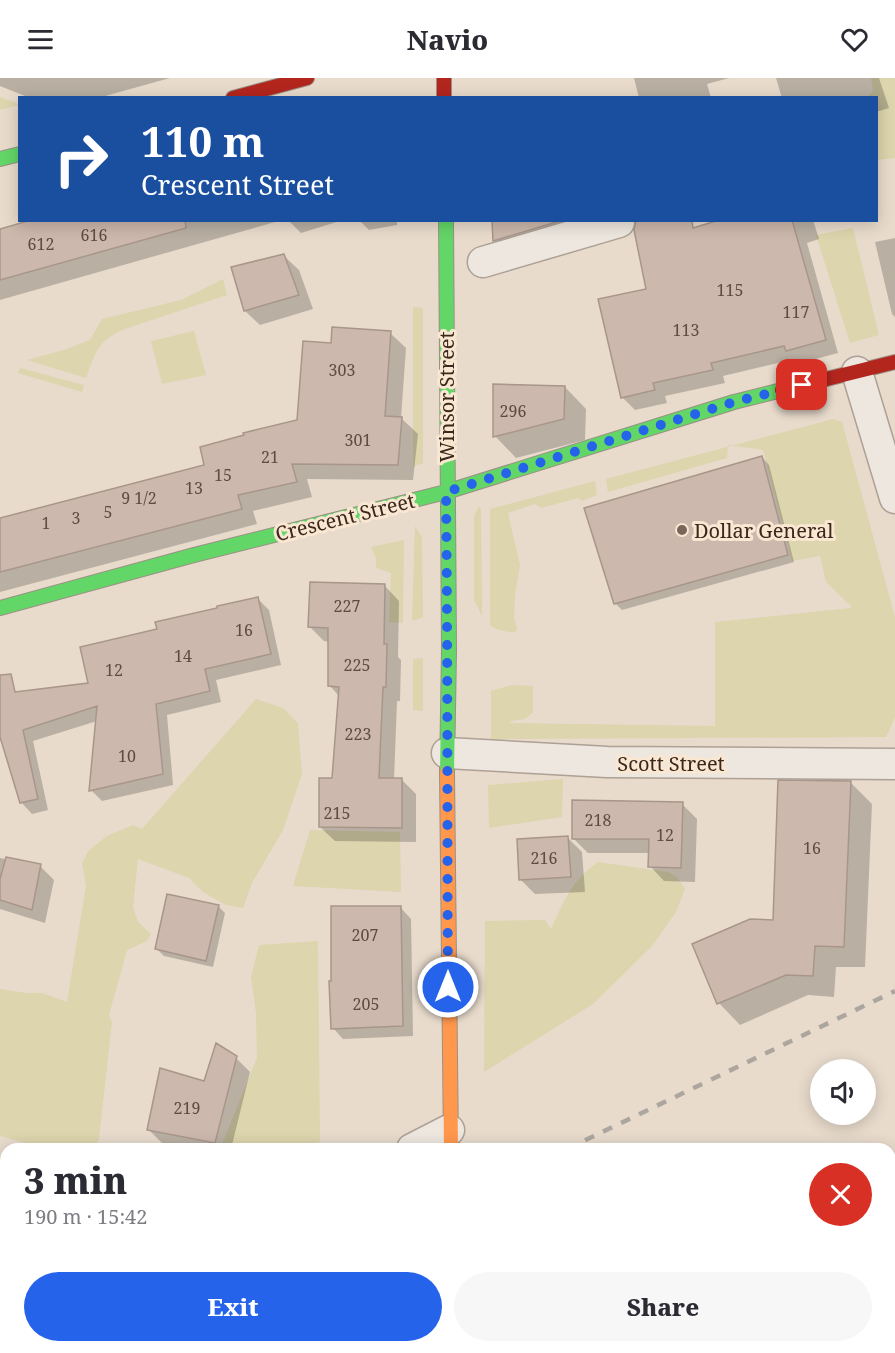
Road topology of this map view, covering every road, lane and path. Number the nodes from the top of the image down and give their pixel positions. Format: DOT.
graph roads {
  1 [pos="307,78"];
  2 [pos="444,78"];
  3 [pos="240,96"];
  4 [pos="444,96"];
  5 [pos="18,154"];
  6 [pos="0,159"];
  7 [pos="446,222"];
  8 [pos="619,222"];
  9 [pos="483,262"];
  10 [pos="895,362"];
  11 [pos="857,372"];
  12 [pos="446,492"];
  13 [pos="895,498"];
  14 [pos="0,608"];
  15 [pos="447,753"];
  16 [pos="895,764"];
  17 [pos="450,1140"];
  1 -- 3 [label="street"];
  2 -- 4 [label="street"];
  5 -- 6 [label="street"];
  7 -- 12 [label="street, Winsor Street"];
  8 -- 9 [label="street"];
  10 -- 11 [label="street, Crescent Street"];
  11 -- 12 [label="street, Crescent Street"];
  11 -- 13 [label="street"];
  12 -- 14 [label="street, Crescent Street"];
  12 -- 15 [label="street, Winsor Street"];
  15 -- 16 [label="street, Scott Street"];
  15 -- 17 [label="street, Winsor Street"];
}
